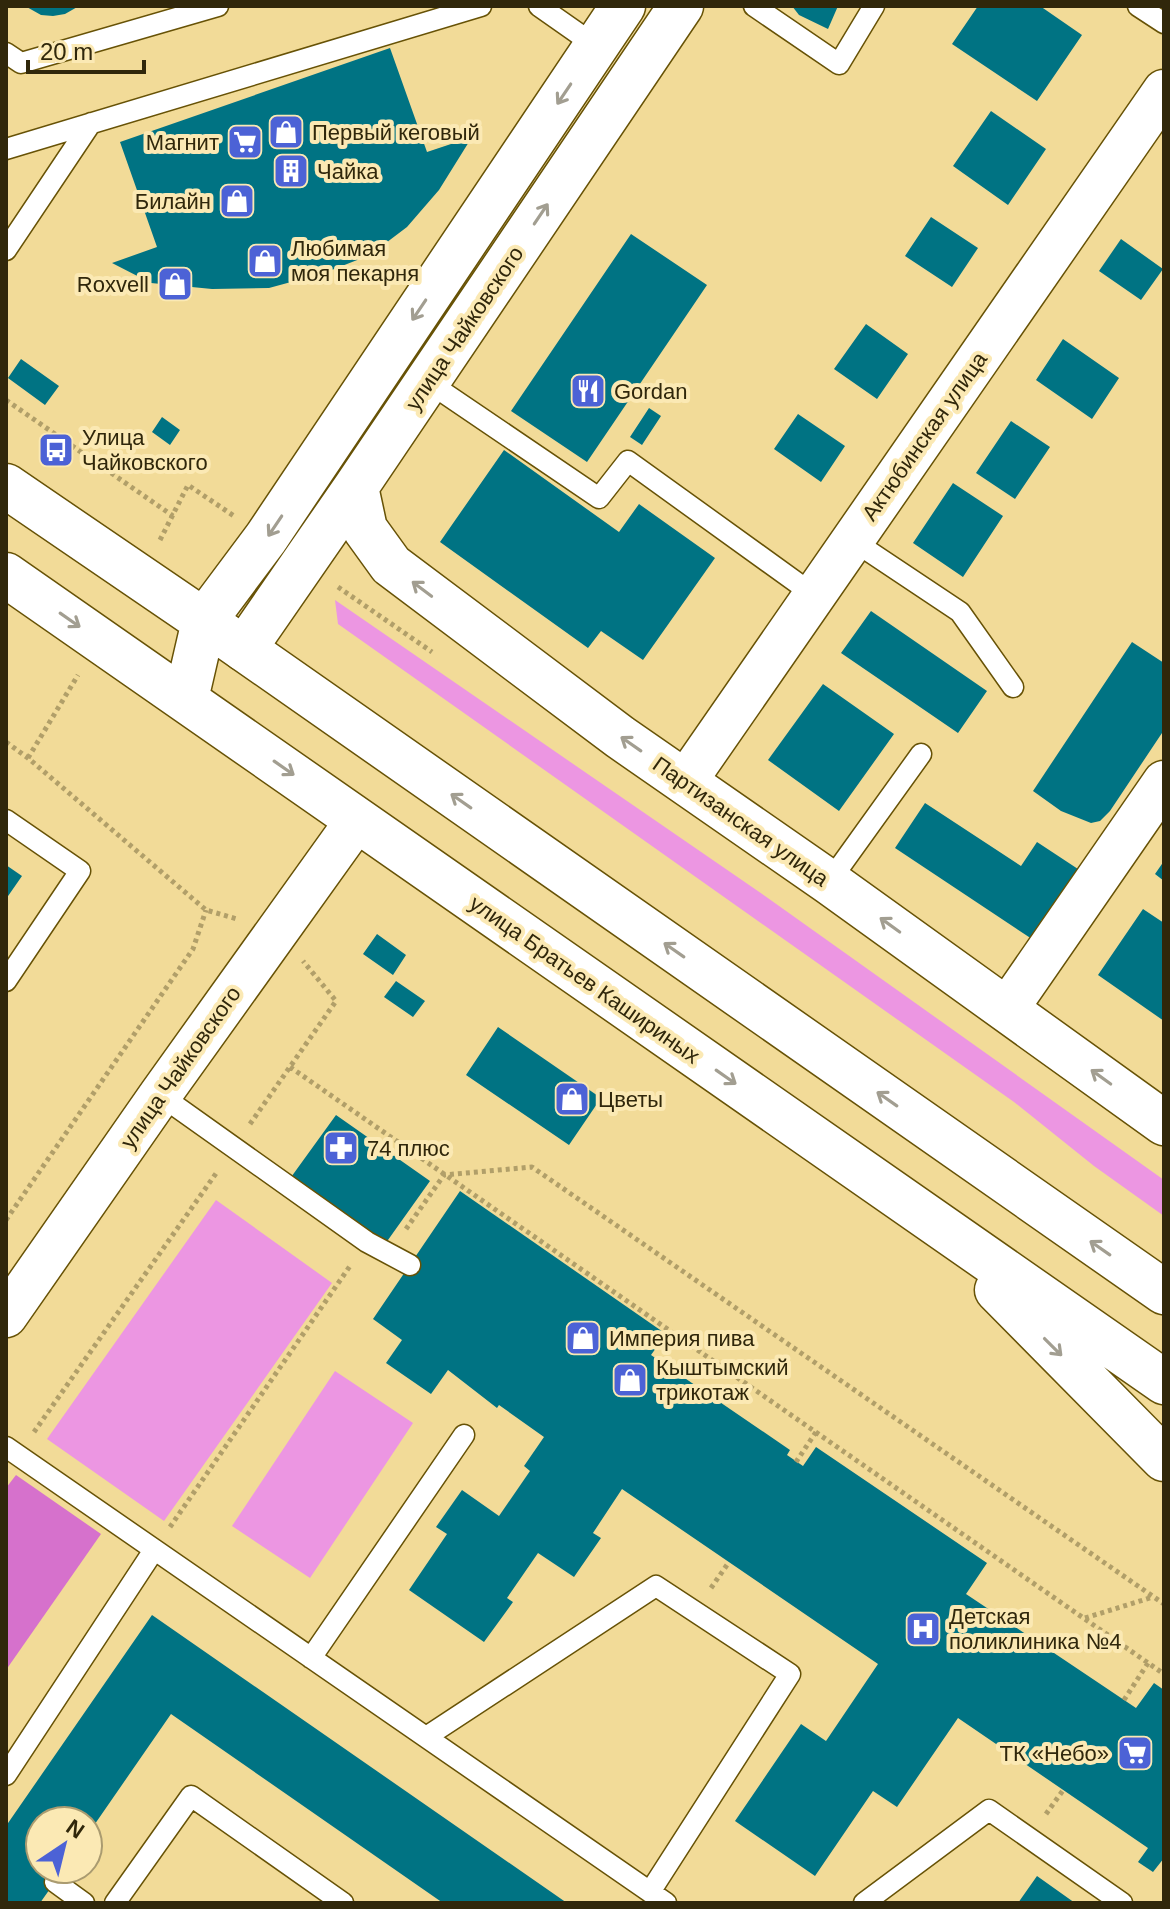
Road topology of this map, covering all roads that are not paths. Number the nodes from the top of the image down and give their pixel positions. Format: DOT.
graph roads {
  1 [pos="218,6"];
  2 [pos="481,6"];
  3 [pos="539,6"];
  4 [pos="623,6"];
  5 [pos="681,6"];
  6 [pos="754,6"];
  7 [pos="874,6"];
  8 [pos="1138,6"];
  9 [pos="1164,23"];
  10 [pos="596,46"];
  11 [pos="11,61"];
  12 [pos="1164,91"];
  13 [pos="91,123"];
  14 [pos="6,149"];
  15 [pos="6,250"];
  16 [pos="428,382"];
  17 [pos="6,486"];
  18 [pos="356,487"];
  19 [pos="852,540"];
  20 [pos="6,575"];
  21 [pos="814,595"];
  22 [pos="204,621"];
  23 [pos="244,649"];
  24 [pos="1013,687"];
  25 [pos="186,699"];
  26 [pos="921,754"];
  27 [pos="685,782"];
  28 [pos="1164,782"];
  29 [pos="6,820"];
  30 [pos="357,820"];
  31 [pos="829,882"];
  32 [pos="6,981"];
  33 [pos="1007,1009"];
  34 [pos="160,1095"];
  35 [pos="1164,1123"];
  36 [pos="919,1212"];
  37 [pos="410,1265"];
  38 [pos="1164,1292"];
  39 [pos="6,1316"];
  40 [pos="1164,1382"];
  41 [pos="464,1435"];
  42 [pos="6,1447"];
  43 [pos="1164,1459"];
  44 [pos="154,1550"];
  45 [pos="311,1658"];
  46 [pos="426,1737"];
  47 [pos="6,1775"];
  48 [pos="59,1885"];
  49 [pos="658,1897"];
  50 [pos="84,1903"];
  51 [pos="115,1903"];
  52 [pos="343,1903"];
  53 [pos="864,1903"];
  54 [pos="1122,1903"];
  1 -- 11 [label="lane"];
  2 -- 13 [label="lane"];
  3 -- 10 [label="lane"];
  4 -- 10 [label="main road"];
  16 -- 5 [label="main road, улица Чайковского, one-way"];
  6 -- 7 [label="lane"];
  8 -- 9 [label="lane"];
  10 -- 22 [label="main road, one-way"];
  12 -- 19 [label="street, Актюбинская улица"];
  13 -- 14 [label="lane"];
  13 -- 15 [label="lane"];
  16 -- 18 [label="main road, улица Чайковского"];
  16 -- 21 [label="lane"];
  17 -- 22 [label="main road"];
  18 -- 23 [label="main road, улица Чайковского"];
  27 -- 18 [label="main road, Партизанская улица, one-way"];
  19 -- 21 [label="street, Актюбинская улица"];
  19 -- 24 [label="lane"];
  20 -- 25 [label="main road, улица Братьев Кашириных, one-way"];
  21 -- 27 [label="street, Актюбинская улица"];
  22 -- 23 [label="main road"];
  22 -- 25 [label="main road"];
  23 -- 25 [label="main road, улица Чайковского"];
  38 -- 23 [label="main road, one-way"];
  25 -- 30 [label="main road, улица Братьев Кашириных, one-way"];
  26 -- 31 [label="lane"];
  27 -- 31 [label="main road, Партизанская улица"];
  28 -- 33 [label="street"];
  29 -- 32 [label="lane"];
  30 -- 34 [label="street, улица Чайковского"];
  30 -- 36 [label="main road, улица Братьев Кашириных, one-way"];
  33 -- 31 [label="main road, Партизанская улица, one-way"];
  35 -- 33 [label="main road, Партизанская улица, one-way"];
  34 -- 37 [label="lane"];
  34 -- 39 [label="street, улица Чайковского"];
  36 -- 40 [label="main road, улица Братьев Кашириных"];
  36 -- 43 [label="main road, one-way"];
  41 -- 45 [label="lane"];
  42 -- 44 [label="lane"];
  44 -- 45 [label="lane"];
  44 -- 47 [label="lane"];
  45 -- 46 [label="lane"];
  46 -- 49 [label="lane"];
  46 -- 49 [label="lane"];
  48 -- 50 [label="lane"];
  51 -- 52 [label="lane"];
  53 -- 54 [label="lane"];
}
